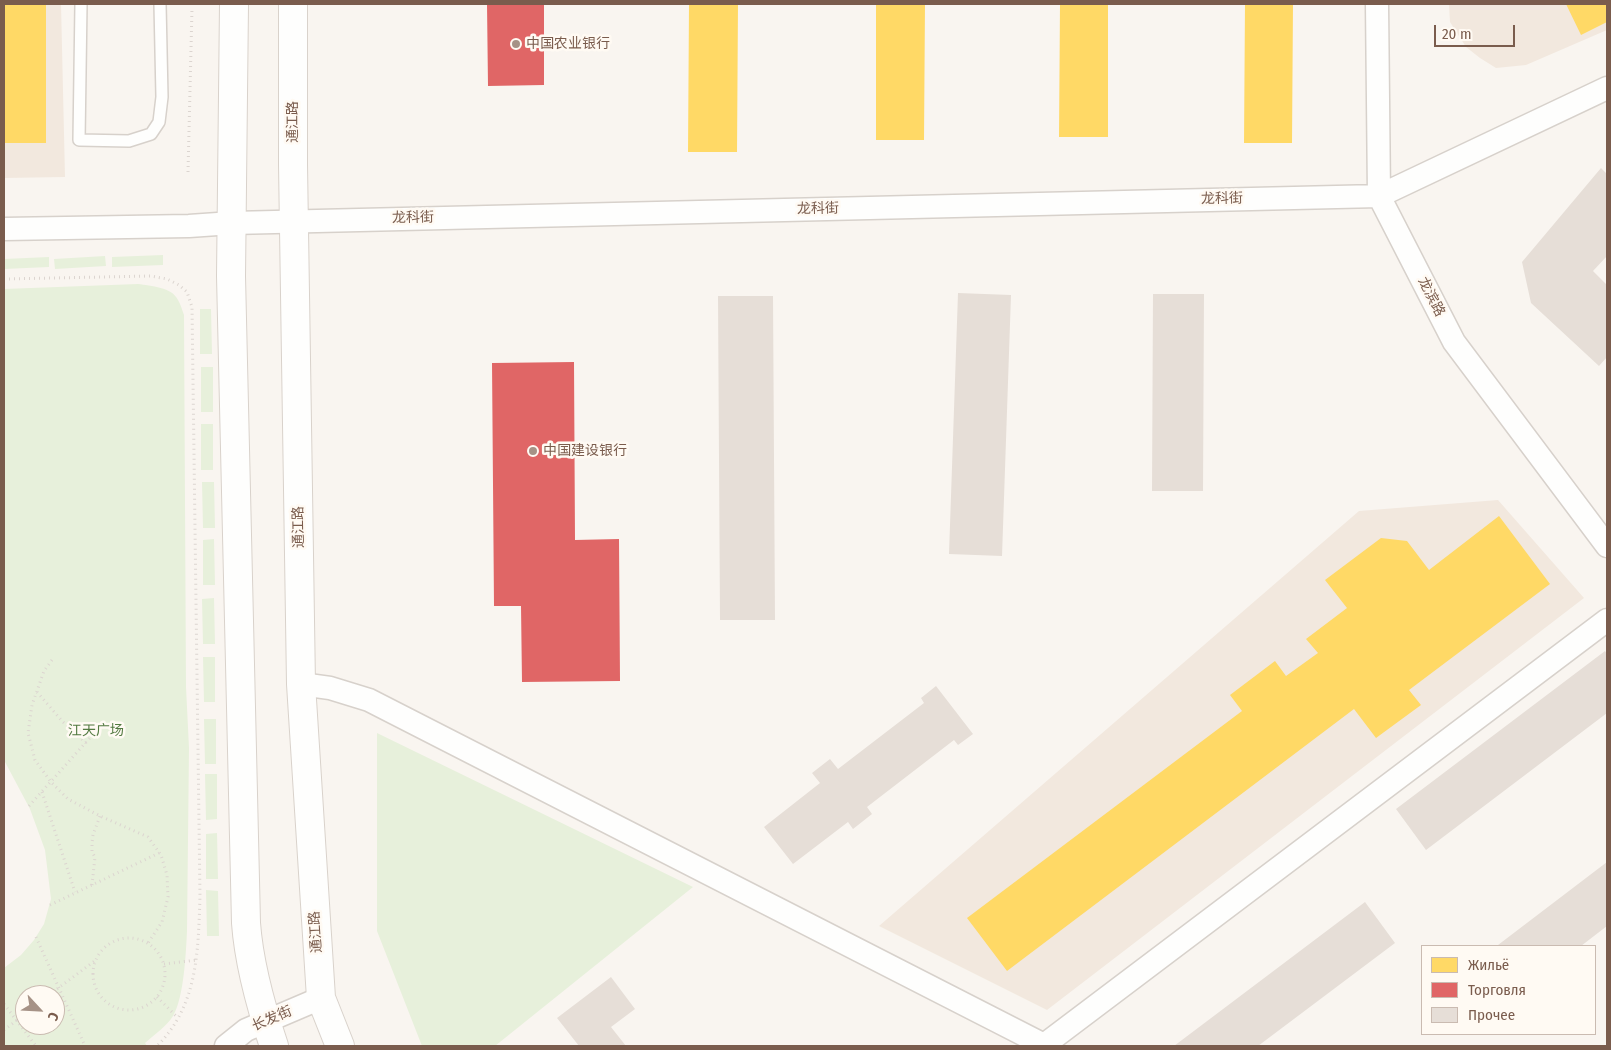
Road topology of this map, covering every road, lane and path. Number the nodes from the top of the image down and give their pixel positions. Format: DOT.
graph roads {
  1 [pos="80,4"];
  2 [pos="160,4"];
  3 [pos="234,4"];
  4 [pos="293,4"];
  5 [pos="1377,4"];
  6 [pos="192,8"];
  7 [pos="1607,88"];
  8 [pos="188,172"];
  9 [pos="1379,196"];
  10 [pos="294,221"];
  11 [pos="232,222"];
  12 [pos="4,229"];
  13 [pos="4,279"];
  14 [pos="1607,546"];
  15 [pos="1607,620"];
  16 [pos="52,660"];
  17 [pos="302,684"];
  18 [pos="37,691"];
  19 [pos="105,721"];
  20 [pos="86,743"];
  21 [pos="51,782"];
  22 [pos="42,792"];
  23 [pos="29,806"];
  24 [pos="100,816"];
  25 [pos="159,853"];
  26 [pos="92,885"];
  27 [pos="75,892"];
  28 [pos="50,905"];
  29 [pos="36,937"];
  30 [pos="148,943"];
  31 [pos="96,959"];
  32 [pos="197,960"];
  33 [pos="164,964"];
  34 [pos="58,985"];
  35 [pos="63,985"];
  36 [pos="157,997"];
  37 [pos="321,998"];
  38 [pos="65,1001"];
  39 [pos="4,1004"];
  40 [pos="178,1018"];
  41 [pos="15,1020"];
  42 [pos="15,1022"];
  43 [pos="4,1030"];
  44 [pos="270,1034"];
  45 [pos="27,1035"];
  46 [pos="36,1046"];
  47 [pos="85,1046"];
  48 [pos="157,1046"];
  49 [pos="226,1046"];
  50 [pos="340,1046"];
  1 -- 2 [label="lane"];
  3 -- 11 [label="main road"];
  4 -- 10 [label="main road, 通江路"];
  5 -- 9 [label="street, 龙滨路"];
  6 -- 8 [label="path"];
  7 -- 9 [label="street, 龙科街"];
  9 -- 10 [label="street, 龙科街"];
  9 -- 14 [label="street, 龙滨路"];
  10 -- 11 [label="street, 龙科街"];
  10 -- 17 [label="main road, 通江路"];
  11 -- 12 [label="street, 龙科街"];
  11 -- 44 [label="main road"];
  13 -- 32 [label="path"];
  15 -- 17 [label="street"];
  16 -- 18 [label="path"];
  17 -- 37 [label="main road, 通江路"];
  18 -- 20 [label="path"];
  18 -- 21 [label="path"];
  19 -- 20 [label="path"];
  20 -- 21 [label="path"];
  21 -- 22 [label="path"];
  21 -- 24 [label="path"];
  22 -- 23 [label="path"];
  22 -- 27 [label="path"];
  24 -- 25 [label="path"];
  24 -- 26 [label="path"];
  25 -- 26 [label="path"];
  25 -- 30 [label="path"];
  26 -- 27 [label="path"];
  27 -- 28 [label="path"];
  29 -- 34 [label="path"];
  30 -- 31 [label="path"];
  30 -- 33 [label="path"];
  31 -- 35 [label="path"];
  31 -- 36 [label="path"];
  32 -- 33 [label="path"];
  32 -- 40 [label="path"];
  33 -- 36 [label="path"];
  36 -- 40 [label="path"];
  37 -- 44 [label="street, 长发街"];
  37 -- 50 [label="main road, 通江路"];
  38 -- 47 [label="path"];
  39 -- 41 [label="path"];
  40 -- 48 [label="path"];
  42 -- 43 [label="path"];
  44 -- 49 [label="street, 长发街"];
  45 -- 46 [label="path"];
}
